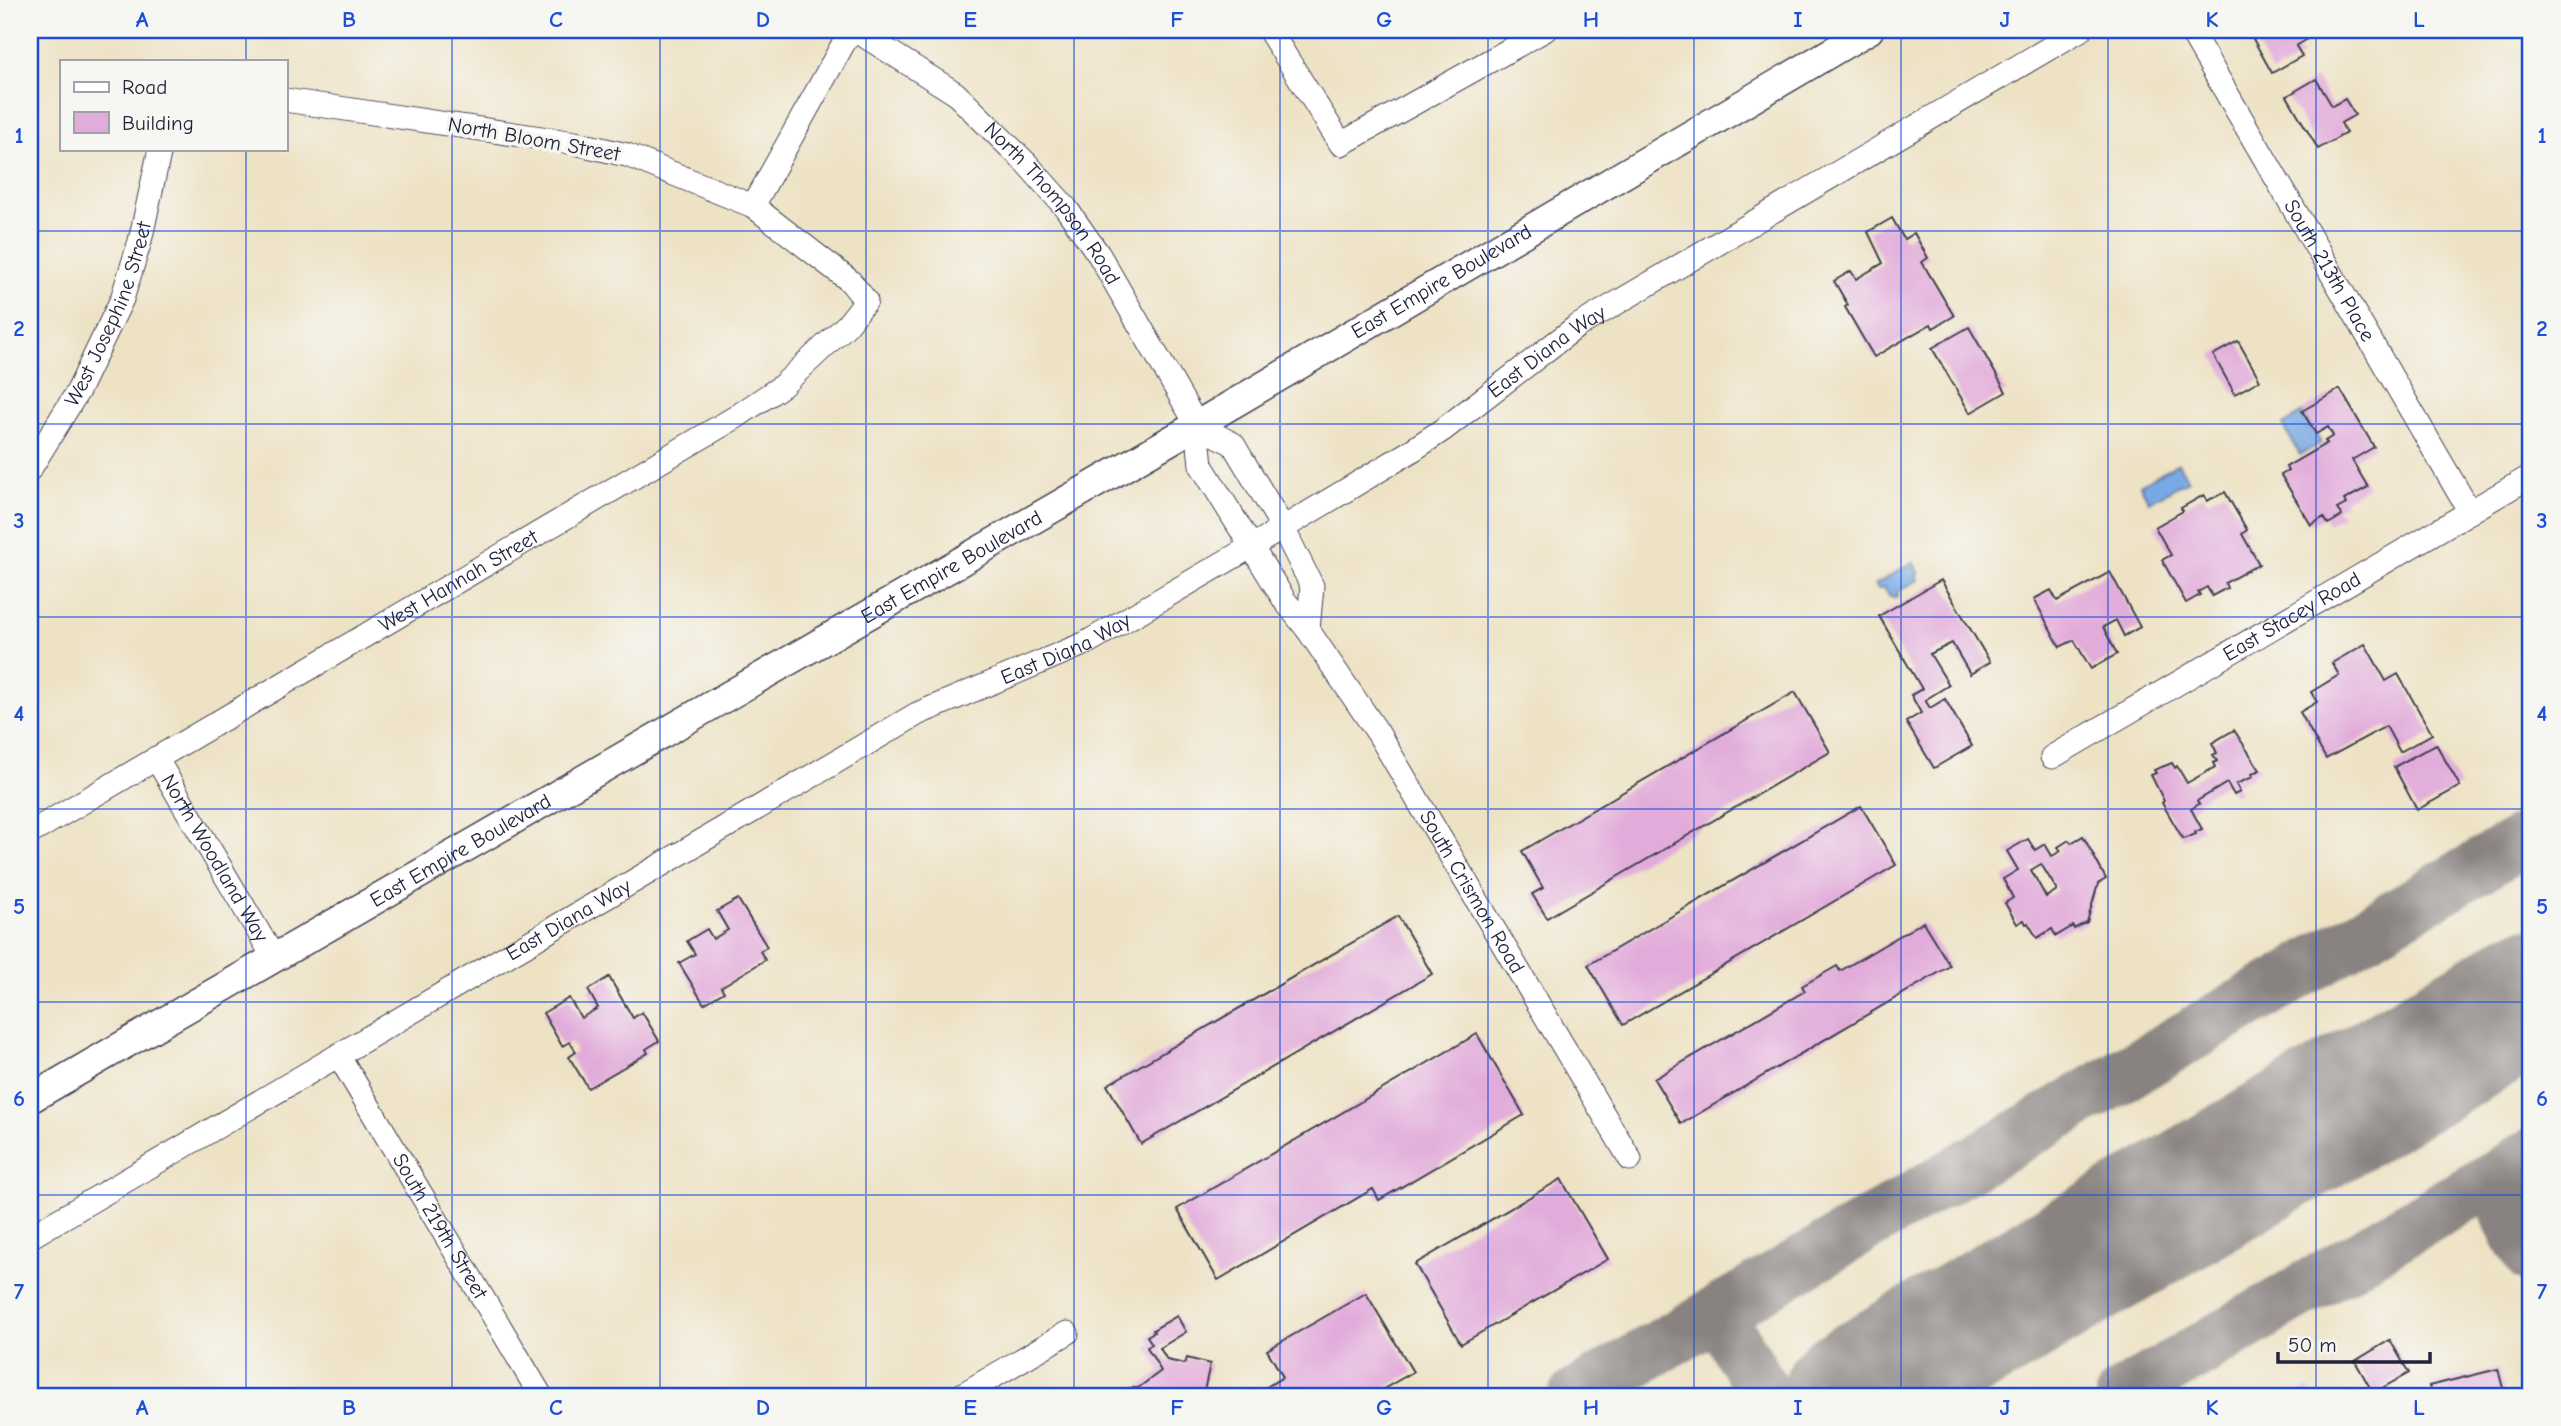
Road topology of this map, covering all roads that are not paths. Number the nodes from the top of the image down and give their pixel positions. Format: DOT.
graph roads {
  1 [pos="853,30"];
  2 [pos="1269,30"];
  3 [pos="1545,30"];
  4 [pos="1869,30"];
  5 [pos="2080,30"];
  6 [pos="2190,30"];
  7 [pos="287,100"];
  8 [pos="160,150"];
  9 [pos="754,206"];
  10 [pos="866,302"];
  11 [pos="1198,425"];
  12 [pos="30,469"];
  13 [pos="2531,475"];
  14 [pos="2470,512"];
  15 [pos="1283,528"];
  16 [pos="1252,546"];
  17 [pos="1308,630"];
  18 [pos="2052,757"];
  19 [pos="156,758"];
  20 [pos="30,833"];
  21 [pos="274,958"];
  22 [pos="339,1056"];
  23 [pos="30,1099"];
  24 [pos="1630,1159"];
  25 [pos="30,1237"];
  26 [pos="1067,1333"];
  27 [pos="541,1396"];
  28 [pos="960,1396"];
  1 -- 9 [label="street"];
  1 -- 11 [label="street, North Thompson Road"];
  2 -- 3 [label="street"];
  4 -- 11 [label="street, East Empire Boulevard"];
  5 -- 15 [label="street, East Diana Way"];
  6 -- 14 [label="street, South 213th Place"];
  7 -- 9 [label="street, North Bloom Street"];
  8 -- 12 [label="street, West Josephine Street"];
  9 -- 10 [label="street, North Bloom Street"];
  10 -- 19 [label="street, West Hannah Street"];
  11 -- 15 [label="street"];
  11 -- 16 [label="street, South Crismon Road"];
  11 -- 21 [label="street, East Empire Boulevard"];
  13 -- 14 [label="street, East Stacey Road"];
  14 -- 18 [label="street, East Stacey Road"];
  15 -- 16 [label="street, East Diana Way"];
  15 -- 17 [label="street"];
  16 -- 17 [label="street, South Crismon Road"];
  16 -- 22 [label="street, East Diana Way"];
  17 -- 24 [label="street, South Crismon Road"];
  19 -- 20 [label="street, West Hannah Street"];
  19 -- 21 [label="street, North Woodland Way"];
  21 -- 23 [label="street, East Empire Boulevard"];
  22 -- 25 [label="street, East Diana Way"];
  22 -- 27 [label="street, South 219th Street"];
  26 -- 28 [label="street"];
}
